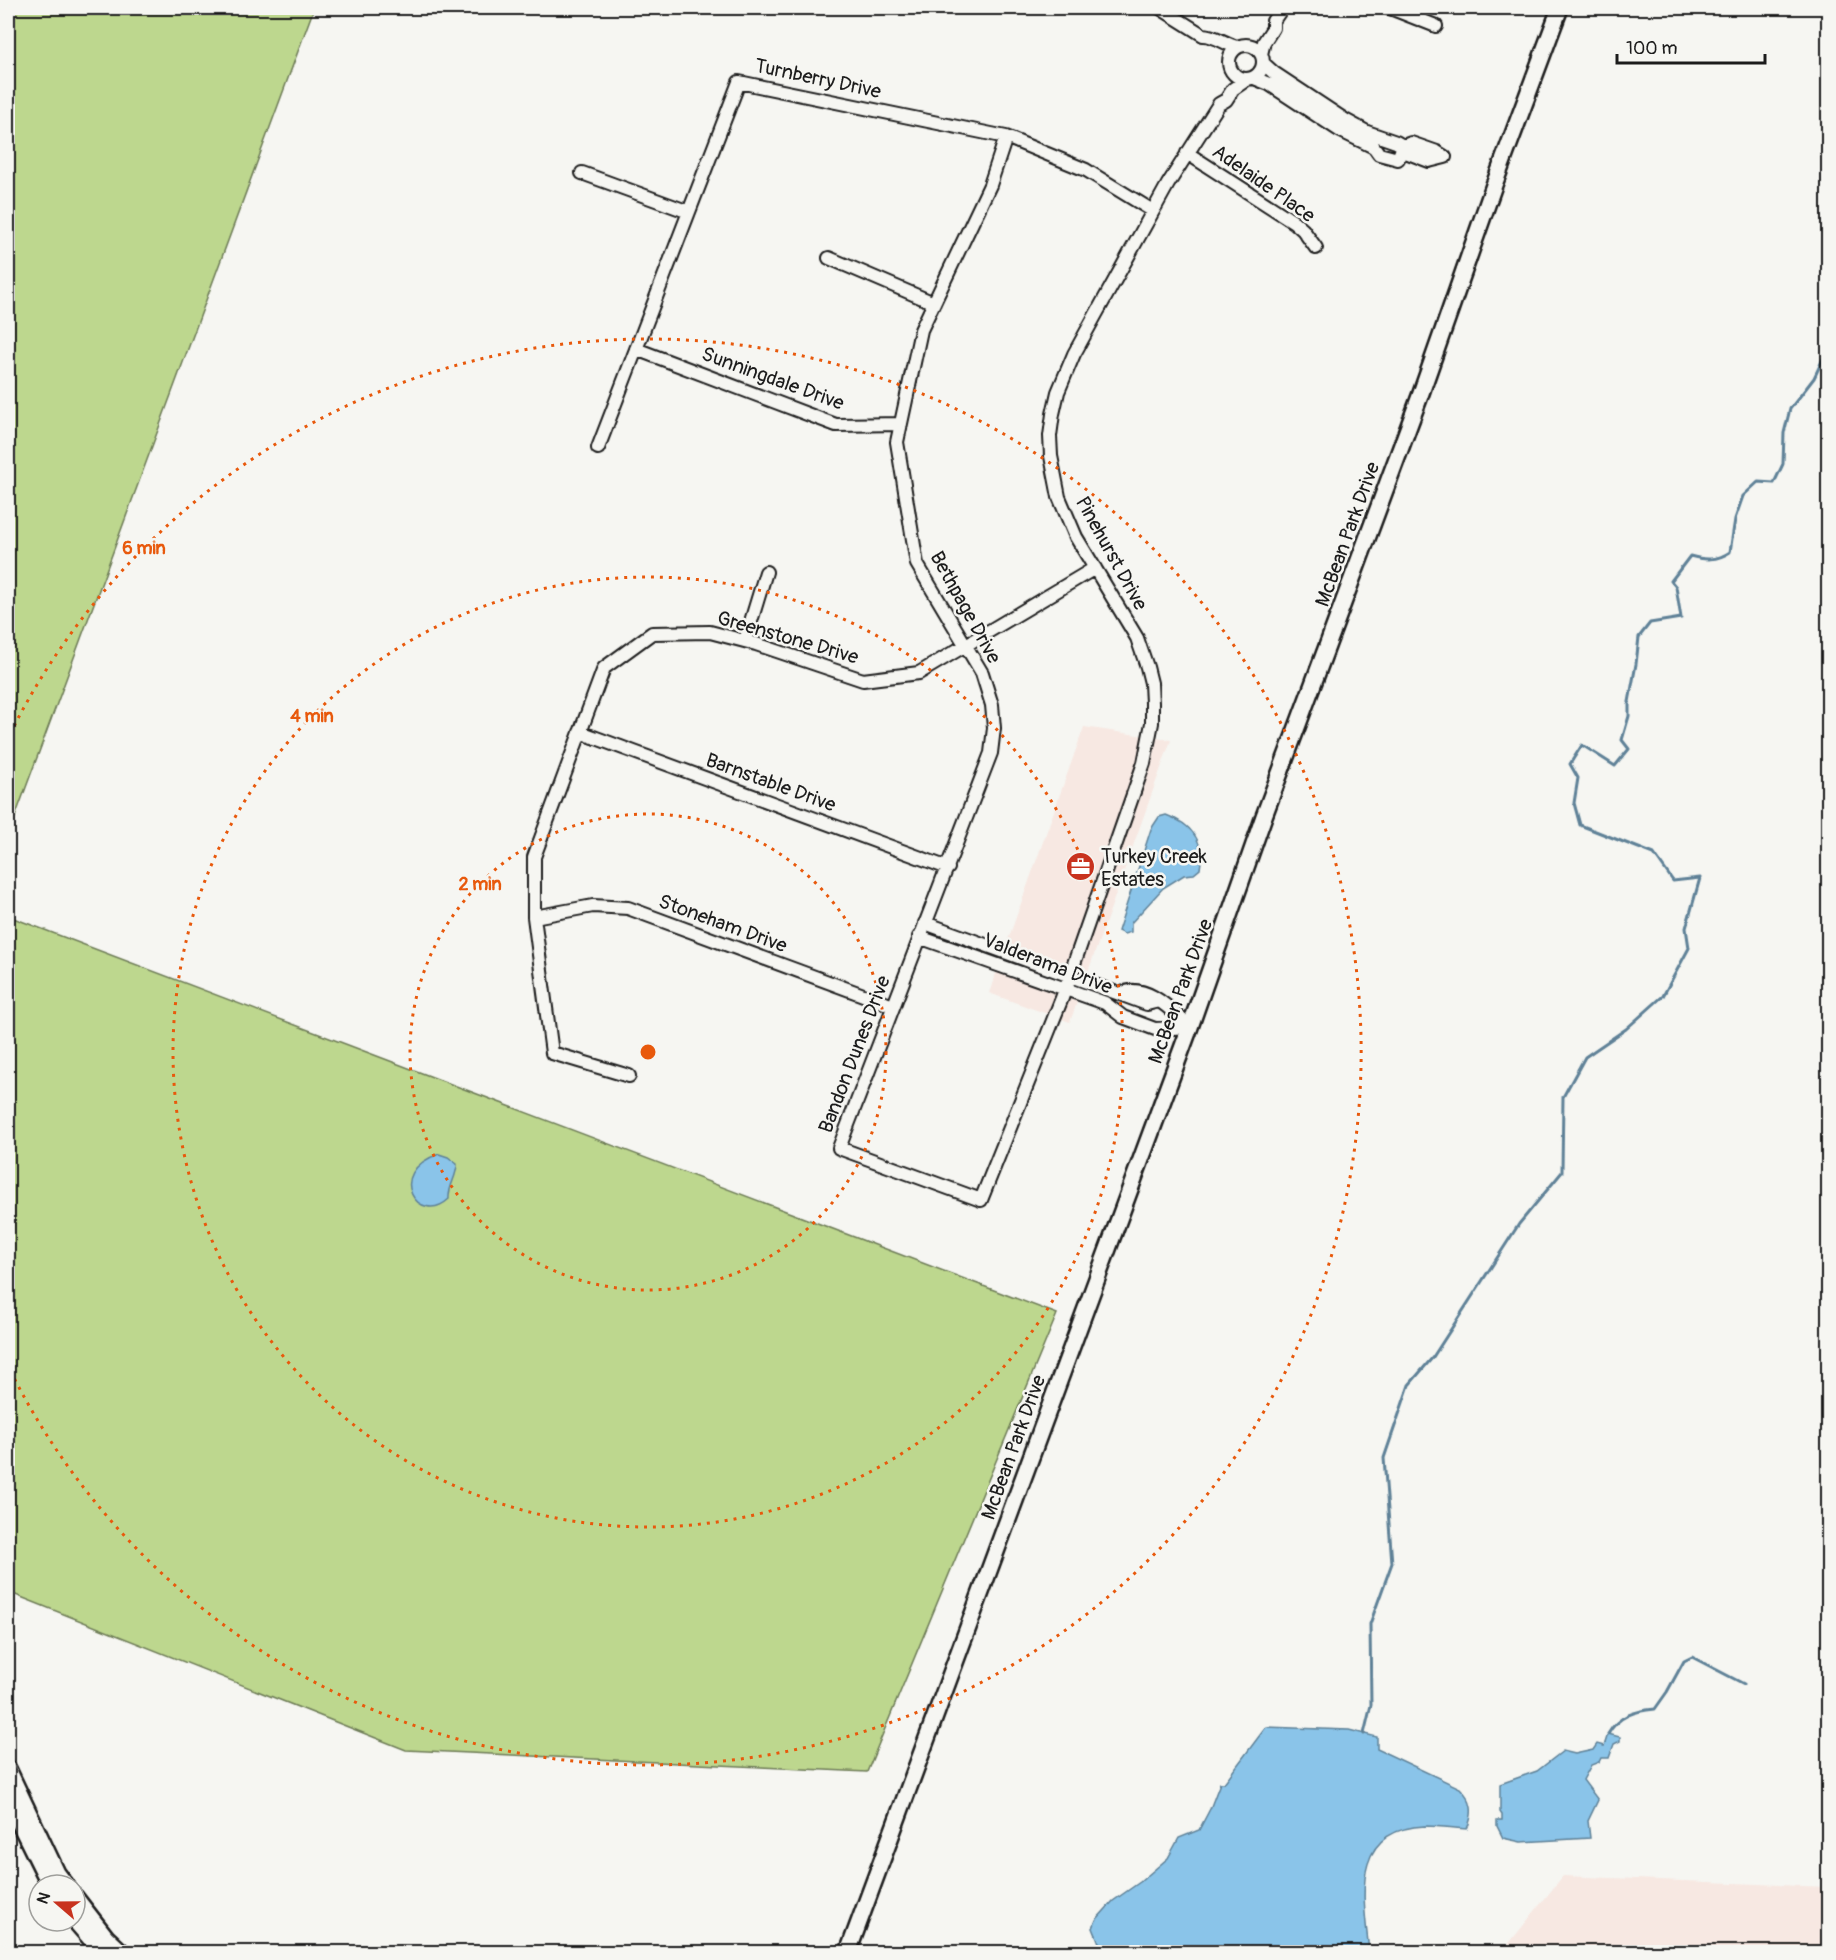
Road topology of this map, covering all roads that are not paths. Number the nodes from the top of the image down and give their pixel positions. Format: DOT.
graph roads {
  1 [pos="1160,8"];
  2 [pos="1282,8"];
  3 [pos="1390,8"];
  4 [pos="1560,8"];
  5 [pos="1274,21"];
  6 [pos="1436,26"];
  7 [pos="1203,35"];
  8 [pos="1242,46"];
  9 [pos="1262,58"];
  10 [pos="1229,67"];
  11 [pos="1250,79"];
  12 [pos="1220,104"];
  13 [pos="1006,137"];
  14 [pos="1403,146"];
  15 [pos="1187,153"];
  16 [pos="1445,157"];
  17 [pos="582,173"];
  18 [pos="1153,210"];
  19 [pos="689,212"];
  20 [pos="1316,248"];
  21 [pos="829,258"];
  22 [pos="934,303"];
  23 [pos="636,349"];
  24 [pos="901,424"];
  25 [pos="598,448"];
  26 [pos="1095,568"];
  27 [pos="766,572"];
  28 [pos="745,641"];
  29 [pos="966,645"];
  30 [pos="580,732"];
  31 [pos="948,868"];
  32 [pos="534,916"];
  33 [pos="925,923"];
  34 [pos="919,937"];
  35 [pos="1067,983"];
  36 [pos="1120,994"];
  37 [pos="893,1006"];
  38 [pos="1115,1009"];
  39 [pos="1190,1028"];
  40 [pos="629,1076"];
  41 [pos="8,1769"];
  42 [pos="8,1800"];
  43 [pos="44,1873"];
  44 [pos="57,1873"];
  45 [pos="87,1912"];
  46 [pos="85,1933"];
  47 [pos="102,1953"];
  48 [pos="122,1953"];
  49 [pos="848,1953"];
  1 -- 7 [label="street"];
  2 -- 5 [label="street"];
  3 -- 6 [label="street"];
  4 -- 39 [label="main road, McBean Park Drive"];
  5 -- 8 [label="street"];
  5 -- 9 [label="street"];
  7 -- 8 [label="street"];
  7 -- 10 [label="street"];
  8 -- 9 [label="street"];
  8 -- 10 [label="street"];
  9 -- 11 [label="street"];
  9 -- 14 [label="street"];
  10 -- 11 [label="street"];
  10 -- 12 [label="street, Pinehurst Drive"];
  11 -- 12 [label="street, Pinehurst Drive"];
  11 -- 14 [label="street"];
  12 -- 15 [label="street, Pinehurst Drive"];
  13 -- 18 [label="street, Turnberry Drive"];
  13 -- 19 [label="street, Turnberry Drive"];
  13 -- 22 [label="street, Bethpage Drive"];
  14 -- 16 [label="street"];
  15 -- 18 [label="street, Pinehurst Drive"];
  15 -- 20 [label="street, Adelaide Place"];
  17 -- 19 [label="street"];
  18 -- 26 [label="street, Pinehurst Drive"];
  19 -- 23 [label="street, Turnberry Drive"];
  21 -- 22 [label="street"];
  22 -- 24 [label="street, Bethpage Drive"];
  23 -- 24 [label="street, Sunningdale Drive"];
  23 -- 25 [label="street, Turnberry Drive"];
  24 -- 29 [label="street, Bethpage Drive"];
  26 -- 29 [label="street, Greenstone Drive"];
  26 -- 35 [label="street, Pinehurst Drive"];
  27 -- 28 [label="street"];
  28 -- 29 [label="street, Greenstone Drive"];
  28 -- 30 [label="street, Greenstone Drive"];
  29 -- 31 [label="street, Bethpage Drive"];
  30 -- 31 [label="street, Barnstable Drive"];
  30 -- 32 [label="street, Greenstone Drive"];
  31 -- 33 [label="street, Bethpage Drive"];
  32 -- 37 [label="street, Stoneham Drive"];
  32 -- 40 [label="street, Greenstone Drive"];
  33 -- 34 [label="street, Bandon Dunes Drive"];
  33 -- 35 [label="street, Valderama Drive"];
  34 -- 35 [label="street, Valderama Drive"];
  34 -- 37 [label="street, Bandon Dunes Drive"];
  35 -- 36 [label="street, Valderama Drive"];
  35 -- 37 [label="street, Bandon Dunes Drive"];
  35 -- 38 [label="street, Valderama Drive"];
  36 -- 38 [label="street"];
  36 -- 39 [label="street, Valderama Drive"];
  38 -- 39 [label="street, Valderama Drive"];
  39 -- 49 [label="main road, McBean Park Drive"];
  41 -- 44 [label="main road"];
  42 -- 43 [label="main road"];
  45 -- 48 [label="main road"];
  46 -- 47 [label="main road"];
}
